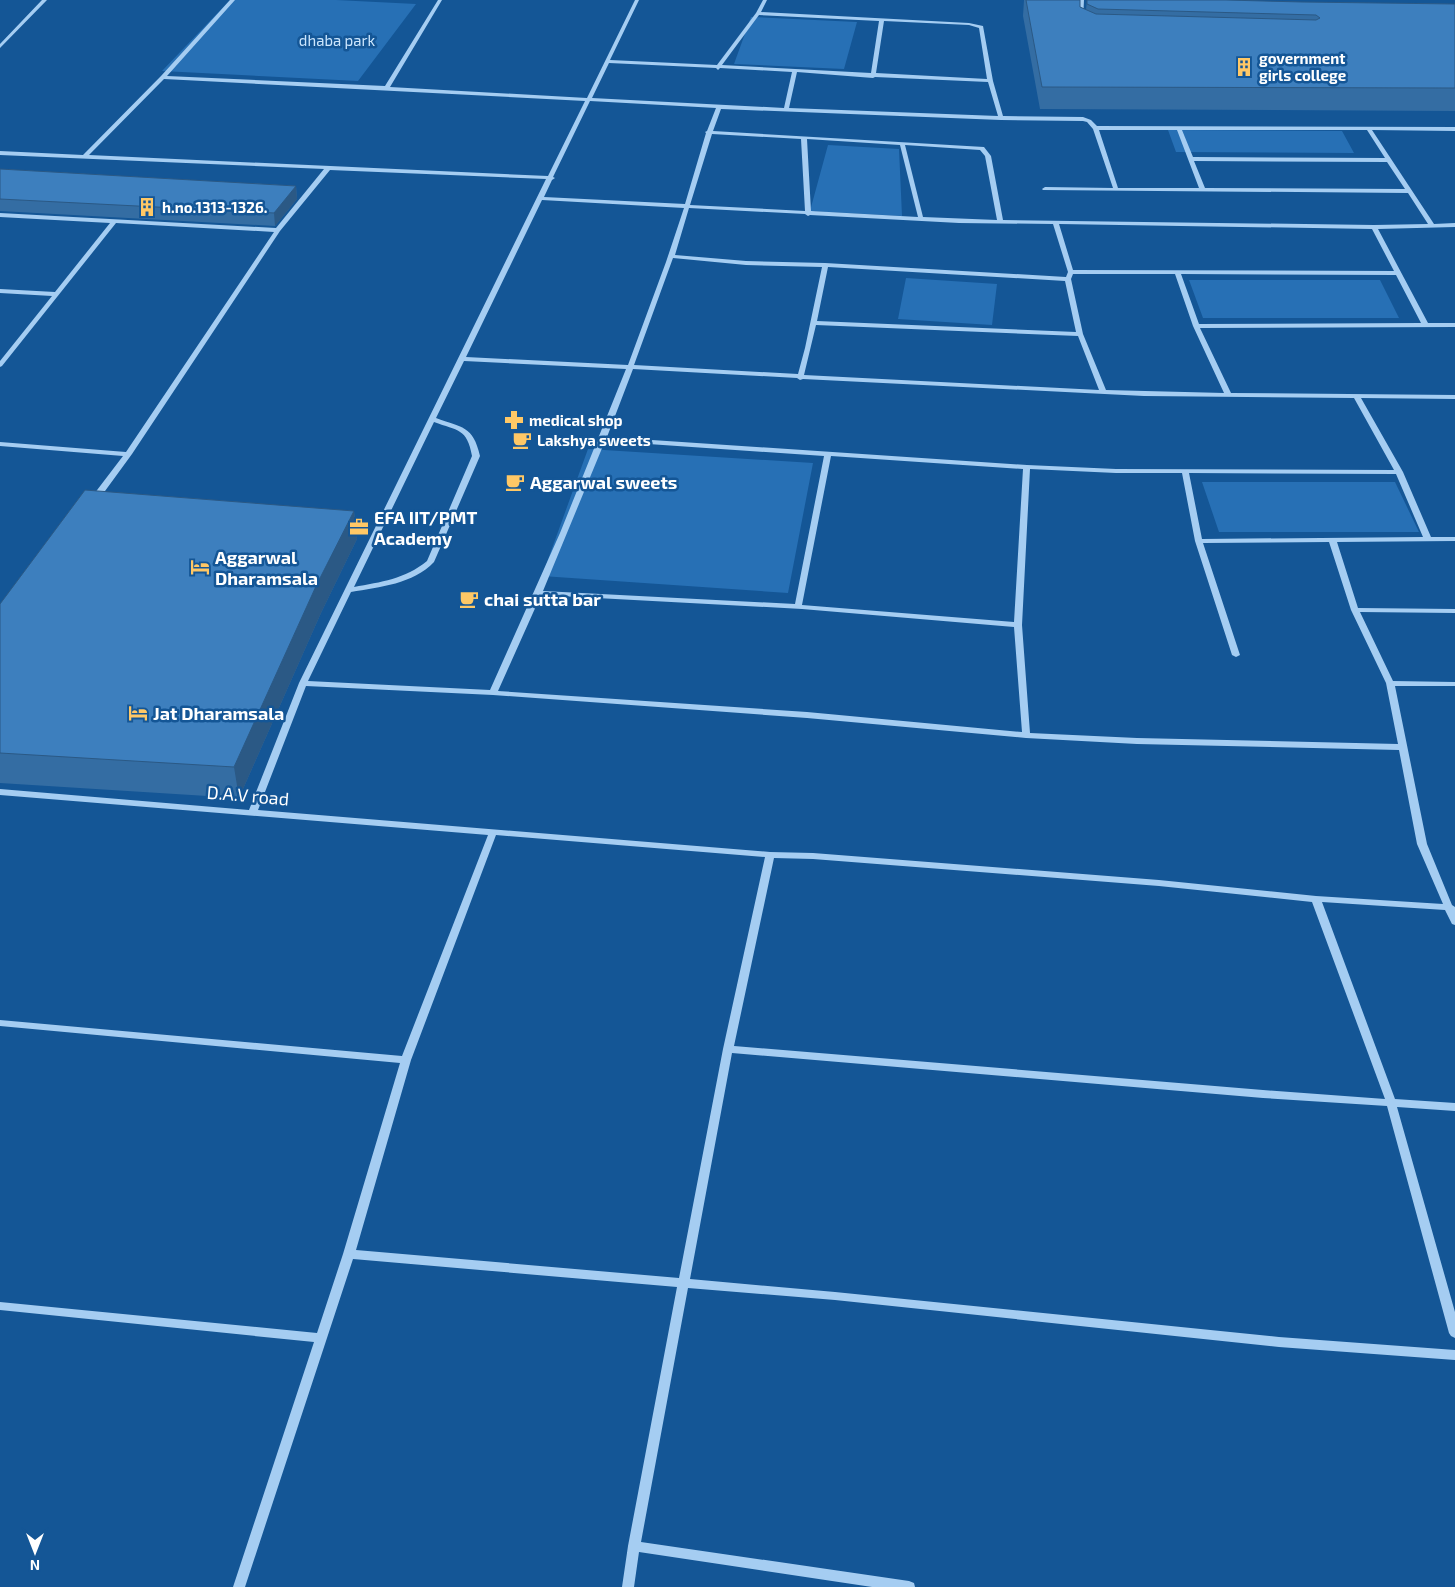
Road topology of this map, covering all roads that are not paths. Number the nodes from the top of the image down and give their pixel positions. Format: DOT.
graph roads {
  1 [pos="45,0"];
  2 [pos="233,0"];
  3 [pos="440,0"];
  4 [pos="638,0"];
  5 [pos="765,0"];
  6 [pos="1082,0"];
  7 [pos="758,13"];
  8 [pos="882,20"];
  9 [pos="1080,27"];
  10 [pos="0,47"];
  11 [pos="608,61"];
  12 [pos="718,68"];
  13 [pos="795,71"];
  14 [pos="873,76"];
  15 [pos="163,77"];
  16 [pos="990,81"];
  17 [pos="387,88"];
  18 [pos="589,100"];
  19 [pos="719,107"];
  20 [pos="786,109"];
  21 [pos="1001,118"];
  22 [pos="1096,128"];
  23 [pos="1179,128"];
  24 [pos="1369,130"];
  25 [pos="1453,130"];
  26 [pos="708,132"];
  27 [pos="1455,136"];
  28 [pos="804,137"];
  29 [pos="902,143"];
  30 [pos="0,153"];
  31 [pos="84,157"];
  32 [pos="1190,159"];
  33 [pos="1388,160"];
  34 [pos="328,168"];
  35 [pos="552,178"];
  36 [pos="1044,189"];
  37 [pos="1116,190"];
  38 [pos="1203,190"];
  39 [pos="1409,191"];
  40 [pos="539,198"];
  41 [pos="689,206"];
  42 [pos="808,214"];
  43 [pos="0,215"];
  44 [pos="921,219"];
  45 [pos="114,222"];
  46 [pos="1000,222"];
  47 [pos="1056,224"];
  48 [pos="1432,225"];
  49 [pos="1455,225"];
  50 [pos="1374,227"];
  51 [pos="278,230"];
  52 [pos="672,256"];
  53 [pos="825,265"];
  54 [pos="1071,272"];
  55 [pos="1177,272"];
  56 [pos="1397,273"];
  57 [pos="1068,279"];
  58 [pos="0,291"];
  59 [pos="56,294"];
  60 [pos="813,323"];
  61 [pos="1425,324"];
  62 [pos="1455,325"];
  63 [pos="1196,326"];
  64 [pos="1080,334"];
  65 [pos="461,360"];
  66 [pos="0,365"];
  67 [pos="632,366"];
  68 [pos="800,378"];
  69 [pos="1103,392"];
  70 [pos="1228,395"];
  71 [pos="1356,396"];
  72 [pos="1455,397"];
  73 [pos="432,419"];
  74 [pos="601,439"];
  75 [pos="0,444"];
  76 [pos="128,454"];
  77 [pos="828,454"];
  78 [pos="1027,468"];
  79 [pos="1185,472"];
  80 [pos="1399,472"];
  81 [pos="87,509"];
  82 [pos="1332,539"];
  83 [pos="1428,539"];
  84 [pos="1455,539"];
  85 [pos="1199,541"];
  86 [pos="348,590"];
  87 [pos="540,593"];
  88 [pos="798,607"];
  89 [pos="1355,610"];
  90 [pos="1455,611"];
  91 [pos="1018,625"];
  92 [pos="1236,655"];
  93 [pos="1390,683"];
  94 [pos="303,684"];
  95 [pos="1455,684"];
  96 [pos="493,693"];
  97 [pos="1026,735"];
  98 [pos="1401,748"];
  99 [pos="0,792"];
  100 [pos="253,811"];
  101 [pos="493,832"];
  102 [pos="770,854"];
  103 [pos="1316,899"];
  104 [pos="1450,907"];
  105 [pos="1455,922"];
  106 [pos="0,1024"];
  107 [pos="728,1049"];
  108 [pos="406,1060"];
  109 [pos="1391,1102"];
  110 [pos="1455,1108"];
  111 [pos="349,1254"];
  112 [pos="685,1283"];
  113 [pos="0,1306"];
  114 [pos="1455,1333"];
  115 [pos="320,1338"];
  116 [pos="1455,1355"];
  117 [pos="634,1546"];
  118 [pos="239,1587"];
  119 [pos="628,1587"];
  120 [pos="909,1587"];
  1 -- 10 [label="street"];
  2 -- 15 [label="street"];
  3 -- 17 [label="street"];
  4 -- 11 [label="street"];
  5 -- 7 [label="street"];
  6 -- 9 [label="street"];
  7 -- 8 [label="street"];
  7 -- 12 [label="street"];
  8 -- 14 [label="street"];
  8 -- 16 [label="street"];
  11 -- 12 [label="street"];
  11 -- 18 [label="street"];
  12 -- 13 [label="street"];
  13 -- 14 [label="street"];
  13 -- 20 [label="street"];
  14 -- 16 [label="street"];
  15 -- 17 [label="street"];
  15 -- 31 [label="street"];
  16 -- 21 [label="street"];
  17 -- 18 [label="street"];
  18 -- 19 [label="street"];
  18 -- 35 [label="street"];
  19 -- 20 [label="street"];
  19 -- 26 [label="street"];
  20 -- 21 [label="street"];
  21 -- 22 [label="street"];
  22 -- 23 [label="street"];
  22 -- 37 [label="street"];
  23 -- 24 [label="street"];
  23 -- 32 [label="street"];
  24 -- 25 [label="street"];
  24 -- 33 [label="street"];
  25 -- 27 [label="street"];
  26 -- 28 [label="street"];
  26 -- 41 [label="street"];
  28 -- 29 [label="street"];
  28 -- 42 [label="street"];
  29 -- 44 [label="street"];
  29 -- 46 [label="street"];
  30 -- 31 [label="street"];
  31 -- 34 [label="street"];
  32 -- 33 [label="street"];
  32 -- 38 [label="street"];
  33 -- 39 [label="street"];
  34 -- 35 [label="street"];
  34 -- 51 [label="street"];
  35 -- 40 [label="street"];
  36 -- 37 [label="street"];
  37 -- 38 [label="street"];
  38 -- 39 [label="street"];
  39 -- 48 [label="street"];
  40 -- 41 [label="street"];
  40 -- 65 [label="street"];
  41 -- 42 [label="street"];
  41 -- 52 [label="street"];
  42 -- 44 [label="street"];
  43 -- 45 [label="street"];
  44 -- 46 [label="street"];
  45 -- 51 [label="street"];
  45 -- 59 [label="street"];
  46 -- 47 [label="street"];
  47 -- 50 [label="street"];
  47 -- 54 [label="street"];
  48 -- 49 [label="street"];
  48 -- 50 [label="street"];
  50 -- 56 [label="street"];
  51 -- 76 [label="street"];
  52 -- 53 [label="street"];
  52 -- 67 [label="street"];
  53 -- 57 [label="street"];
  53 -- 60 [label="street"];
  54 -- 55 [label="street"];
  54 -- 57 [label="street"];
  55 -- 56 [label="street"];
  55 -- 63 [label="street"];
  56 -- 61 [label="street"];
  57 -- 64 [label="street"];
  58 -- 59 [label="street"];
  59 -- 66 [label="street"];
  60 -- 64 [label="street"];
  60 -- 68 [label="street"];
  61 -- 62 [label="street"];
  61 -- 63 [label="street"];
  63 -- 70 [label="street"];
  64 -- 69 [label="street"];
  65 -- 67 [label="street"];
  65 -- 73 [label="street"];
  67 -- 68 [label="street"];
  67 -- 74 [label="street"];
  68 -- 69 [label="street"];
  69 -- 70 [label="street"];
  70 -- 71 [label="street"];
  71 -- 72 [label="street"];
  71 -- 80 [label="street"];
  73 -- 86 [label="street"];
  73 -- 86 [label="street"];
  74 -- 77 [label="street"];
  74 -- 87 [label="street"];
  75 -- 76 [label="street"];
  76 -- 81 [label="street"];
  77 -- 78 [label="street"];
  77 -- 88 [label="street"];
  78 -- 79 [label="street"];
  78 -- 91 [label="street"];
  79 -- 80 [label="street"];
  79 -- 85 [label="street"];
  80 -- 83 [label="street"];
  82 -- 83 [label="street"];
  82 -- 85 [label="street"];
  82 -- 89 [label="street"];
  83 -- 84 [label="street"];
  85 -- 92 [label="street"];
  86 -- 94 [label="street"];
  87 -- 88 [label="street"];
  87 -- 96 [label="street"];
  88 -- 91 [label="street"];
  89 -- 90 [label="street"];
  89 -- 93 [label="street"];
  91 -- 97 [label="street"];
  93 -- 95 [label="street"];
  93 -- 98 [label="street"];
  94 -- 96 [label="street"];
  94 -- 100 [label="street"];
  96 -- 97 [label="street"];
  97 -- 98 [label="street"];
  98 -- 104 [label="street"];
  99 -- 100 [label="street, D.A.V road"];
  100 -- 101 [label="street, D.A.V road"];
  101 -- 102 [label="street, D.A.V road"];
  101 -- 108 [label="street"];
  102 -- 103 [label="street, D.A.V road"];
  102 -- 107 [label="street"];
  103 -- 104 [label="street, D.A.V road"];
  103 -- 109 [label="street"];
  104 -- 105 [label="street"];
  106 -- 108 [label="street"];
  107 -- 109 [label="street"];
  107 -- 112 [label="street"];
  108 -- 111 [label="street"];
  109 -- 110 [label="street"];
  109 -- 114 [label="street"];
  111 -- 112 [label="street"];
  111 -- 115 [label="street"];
  112 -- 116 [label="street"];
  112 -- 117 [label="street"];
  113 -- 115 [label="street"];
  115 -- 118 [label="street"];
  117 -- 119 [label="street"];
  117 -- 120 [label="street"];
}
